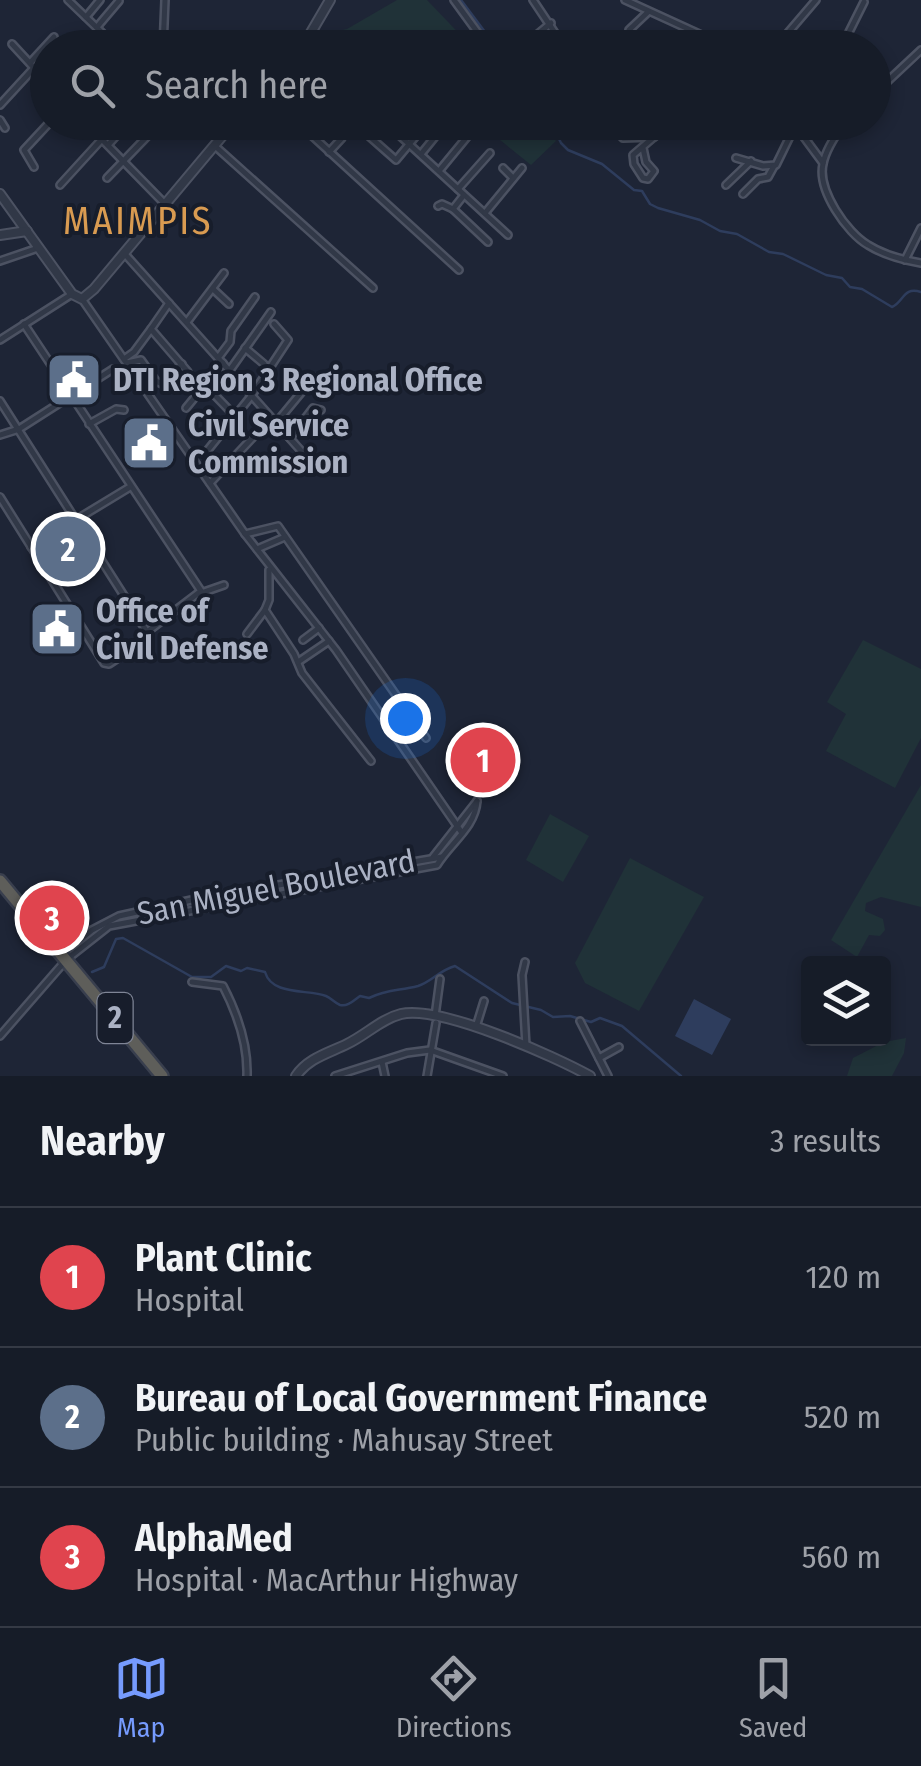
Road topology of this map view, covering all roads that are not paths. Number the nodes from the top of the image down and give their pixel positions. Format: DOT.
graph roads {
  1 [pos="68,0"];
  2 [pos="100,0"];
  3 [pos="165,0"];
  4 [pos="330,0"];
  5 [pos="454,0"];
  6 [pos="533,0"];
  7 [pos="625,0"];
  8 [pos="816,0"];
  9 [pos="119,1"];
  10 [pos="864,2"];
  11 [pos="648,12"];
  12 [pos="86,18"];
  13 [pos="551,23"];
  14 [pos="776,26"];
  15 [pos="97,27"];
  16 [pos="100,30"];
  17 [pos="164,30"];
  18 [pos="312,30"];
  19 [pos="476,30"];
  20 [pos="543,30"];
  21 [pos="555,30"];
  22 [pos="629,30"];
  23 [pos="689,30"];
  24 [pos="780,30"];
  25 [pos="790,30"];
  26 [pos="851,30"];
  27 [pos="12,44"];
  28 [pos="921,50"];
  29 [pos="30,64"];
  30 [pos="30,68"];
  31 [pos="891,78"];
  32 [pos="0,105"];
  33 [pos="0,120"];
  34 [pos="5,128"];
  35 [pos="33,140"];
  36 [pos="107,140"];
  37 [pos="144,140"];
  38 [pos="316,140"];
  39 [pos="340,140"];
  40 [pos="373,140"];
  41 [pos="405,140"];
  42 [pos="413,140"];
  43 [pos="432,140"];
  44 [pos="464,140"];
  45 [pos="651,140"];
  46 [pos="787,140"];
  47 [pos="807,140"];
  48 [pos="835,140"];
  49 [pos="215,141"];
  50 [pos="105,142"];
  51 [pos="410,144"];
  52 [pos="643,148"];
  53 [pos="329,152"];
  54 [pos="490,152"];
  55 [pos="420,154"];
  56 [pos="736,158"];
  57 [pos="124,161"];
  58 [pos="751,162"];
  59 [pos="823,163"];
  60 [pos="774,166"];
  61 [pos="34,167"];
  62 [pos="504,168"];
  63 [pos="522,168"];
  64 [pos="438,171"];
  65 [pos="108,178"];
  66 [pos="513,178"];
  67 [pos="60,185"];
  68 [pos="726,185"];
  69 [pos="458,189"];
  70 [pos="0,194"];
  71 [pos="464,194"];
  72 [pos="743,194"];
  73 [pos="164,203"];
  74 [pos="438,206"];
  75 [pos="452,208"];
  76 [pos="484,213"];
  77 [pos="921,228"];
  78 [pos="27,230"];
  79 [pos="0,234"];
  80 [pos="508,235"];
  81 [pos="488,242"];
  82 [pos="38,248"];
  83 [pos="124,252"];
  84 [pos="905,260"];
  85 [pos="0,261"];
  86 [pos="921,263"];
  87 [pos="460,270"];
  88 [pos="224,273"];
  89 [pos="373,288"];
  90 [pos="213,289"];
  91 [pos="72,294"];
  92 [pos="255,297"];
  93 [pos="82,299"];
  94 [pos="169,303"];
  95 [pos="229,304"];
  96 [pos="271,312"];
  97 [pos="186,322"];
  98 [pos="24,324"];
  99 [pos="274,324"];
  100 [pos="151,329"];
  101 [pos="0,340"];
  102 [pos="246,348"];
  103 [pos="126,361"];
  104 [pos="221,361"];
  105 [pos="182,364"];
  106 [pos="264,364"];
  107 [pos="113,369"];
  108 [pos="230,370"];
  109 [pos="188,372"];
  110 [pos="314,377"];
  111 [pos="205,385"];
  112 [pos="71,396"];
  113 [pos="252,396"];
  114 [pos="0,401"];
  115 [pos="186,408"];
  116 [pos="124,410"];
  117 [pos="320,410"];
  118 [pos="235,416"];
  119 [pos="274,420"];
  120 [pos="89,424"];
  121 [pos="19,429"];
  122 [pos="0,434"];
  123 [pos="290,438"];
  124 [pos="246,441"];
  125 [pos="253,447"];
  126 [pos="208,451"];
  127 [pos="303,453"];
  128 [pos="210,483"];
  129 [pos="130,486"];
  130 [pos="0,497"];
  131 [pos="77,521"];
  132 [pos="245,534"];
  133 [pos="286,538"];
  134 [pos="31,547"];
  135 [pos="256,549"];
  136 [pos="269,567"];
  137 [pos="224,585"];
  138 [pos="201,593"];
  139 [pos="266,610"];
  140 [pos="319,628"];
  141 [pos="247,634"];
  142 [pos="147,635"];
  143 [pos="302,640"];
  144 [pos="329,641"];
  145 [pos="298,662"];
  146 [pos="426,738"];
  147 [pos="370,761"];
  148 [pos="460,830"];
  149 [pos="442,857"];
  150 [pos="432,858"];
  151 [pos="428,866"];
  152 [pos="331,880"];
  153 [pos="0,881"];
  154 [pos="196,899"];
  155 [pos="199,908"];
  156 [pos="167,910"];
  157 [pos="65,956"];
  158 [pos="525,962"];
  159 [pos="440,979"];
  160 [pos="192,982"];
  161 [pos="484,1001"];
  162 [pos="435,1020"];
  163 [pos="580,1021"];
  164 [pos="476,1028"];
  165 [pos="0,1036"];
  166 [pos="526,1046"];
  167 [pos="618,1047"];
  168 [pos="430,1050"];
  169 [pos="599,1058"];
  170 [pos="382,1062"];
  171 [pos="341,1075"];
  172 [pos="162,1076"];
  173 [pos="247,1076"];
  174 [pos="296,1076"];
  175 [pos="385,1076"];
  176 [pos="427,1076"];
  177 [pos="503,1076"];
  178 [pos="590,1076"];
  179 [pos="608,1076"];
  1 -- 12 [label="street"];
  2 -- 12 [label="street"];
  3 -- 17 [label="street"];
  4 -- 18 [label="street"];
  5 -- 19 [label="street"];
  6 -- 13 [label="street"];
  7 -- 11 [label="street"];
  8 -- 25 [label="street"];
  9 -- 15 [label="street"];
  10 -- 26 [label="street"];
  11 -- 22 [label="street"];
  11 -- 23 [label="street"];
  12 -- 15 [label="street"];
  13 -- 20 [label="street"];
  13 -- 21 [label="street"];
  14 -- 24 [label="street"];
  15 -- 16 [label="street"];
  27 -- 29 [label="street"];
  28 -- 31 [label="street"];
  30 -- 32 [label="street"];
  33 -- 34 [label="street"];
  35 -- 61 [label="street"];
  36 -- 50 [label="street"];
  37 -- 57 [label="street"];
  38 -- 53 [label="street"];
  39 -- 53 [label="street"];
  40 -- 51 [label="street"];
  41 -- 51 [label="street"];
  42 -- 51 [label="street"];
  43 -- 55 [label="street"];
  44 -- 64 [label="street"];
  45 -- 52 [label="street"];
  46 -- 60 [label="street"];
  47 -- 59 [label="street"];
  48 -- 59 [label="street"];
  49 -- 73 [label="street"];
  49 -- 89 [label="street"];
  50 -- 57 [label="street"];
  50 -- 67 [label="street"];
  51 -- 55 [label="street"];
  52 -- 52 [label="street"];
  53 -- 87 [label="street"];
  54 -- 69 [label="street"];
  55 -- 64 [label="street"];
  56 -- 58 [label="street"];
  57 -- 65 [label="street"];
  57 -- 73 [label="street"];
  58 -- 60 [label="street"];
  58 -- 68 [label="street"];
  59 -- 84 [label="street"];
  60 -- 72 [label="street"];
  62 -- 66 [label="street"];
  63 -- 66 [label="street"];
  64 -- 69 [label="street"];
  66 -- 76 [label="street"];
  69 -- 71 [label="street"];
  70 -- 78 [label="street"];
  71 -- 75 [label="street"];
  71 -- 76 [label="street"];
  73 -- 83 [label="street"];
  74 -- 75 [label="street"];
  75 -- 81 [label="street"];
  76 -- 80 [label="street"];
  77 -- 84 [label="street"];
  78 -- 79 [label="street"];
  78 -- 82 [label="street"];
  82 -- 85 [label="street"];
  82 -- 91 [label="street"];
  83 -- 93 [label="street"];
  83 -- 94 [label="street"];
  84 -- 86 [label="street"];
  88 -- 90 [label="street"];
  90 -- 95 [label="street"];
  90 -- 97 [label="street"];
  91 -- 93 [label="street"];
  91 -- 98 [label="street"];
  92 -- 104 [label="street"];
  93 -- 103 [label="street"];
  94 -- 97 [label="street"];
  94 -- 100 [label="street"];
  96 -- 102 [label="street"];
  97 -- 104 [label="street"];
  98 -- 101 [label="street"];
  98 -- 112 [label="street"];
  99 -- 113 [label="street"];
  100 -- 103 [label="street"];
  100 -- 105 [label="street"];
  102 -- 106 [label="street"];
  102 -- 108 [label="street"];
  103 -- 105 [label="street"];
  103 -- 128 [label="street"];
  104 -- 108 [label="street"];
  104 -- 111 [label="street"];
  105 -- 109 [label="street"];
  107 -- 112 [label="street"];
  108 -- 113 [label="street"];
  110 -- 119 [label="street"];
  111 -- 115 [label="street"];
  111 -- 118 [label="street"];
  112 -- 120 [label="street"];
  112 -- 121 [label="street"];
  113 -- 118 [label="street"];
  113 -- 119 [label="street"];
  114 -- 121 [label="street"];
  116 -- 120 [label="street"];
  117 -- 123 [label="street"];
  118 -- 126 [label="street"];
  119 -- 123 [label="street"];
  119 -- 124 [label="street"];
  120 -- 129 [label="street"];
  121 -- 122 [label="street"];
  121 -- 131 [label="street"];
  123 -- 127 [label="street"];
  124 -- 125 [label="street"];
  124 -- 128 [label="street"];
  128 -- 132 [label="street"];
  129 -- 131 [label="street"];
  129 -- 138 [label="street"];
  130 -- 134 [label="street"];
  131 -- 134 [label="street"];
  131 -- 142 [label="street"];
  132 -- 133 [label="street"];
  132 -- 135 [label="street"];
  133 -- 135 [label="street"];
  133 -- 146 [label="street"];
  134 -- 142 [label="street"];
  135 -- 136 [label="street"];
  136 -- 139 [label="street"];
  136 -- 140 [label="street"];
  137 -- 138 [label="street"];
  138 -- 142 [label="street"];
  139 -- 141 [label="street"];
  139 -- 145 [label="street"];
  140 -- 143 [label="street"];
  140 -- 144 [label="street"];
  144 -- 145 [label="street"];
  144 -- 148 [label="street"];
  145 -- 147 [label="street"];
  148 -- 148 [label="street"];
  148 -- 149 [label="street"];
  148 -- 150 [label="street"];
  149 -- 150 [label="street, San Miguel Boulevard"];
  149 -- 151 [label="street, San Miguel Boulevard"];
  150 -- 151 [label="street"];
  150 -- 152 [label="street, San Miguel Boulevard"];
  151 -- 152 [label="street, San Miguel Boulevard"];
  152 -- 154 [label="street, San Miguel Boulevard"];
  152 -- 155 [label="street, San Miguel Boulevard"];
  153 -- 157 [label="highway, 2"];
  154 -- 155 [label="street"];
  154 -- 156 [label="street, San Miguel Boulevard"];
  155 -- 156 [label="street, San Miguel Boulevard"];
  156 -- 157 [label="street, San Miguel Boulevard"];
  157 -- 165 [label="street, San Miguel Boulevard"];
  157 -- 172 [label="highway, 2"];
  158 -- 166 [label="street"];
  159 -- 162 [label="street"];
  160 -- 173 [label="street"];
  161 -- 164 [label="street"];
  162 -- 164 [label="street"];
  162 -- 168 [label="street"];
  162 -- 174 [label="street"];
  163 -- 169 [label="street"];
  164 -- 166 [label="street"];
  166 -- 178 [label="street"];
  167 -- 169 [label="street"];
  168 -- 170 [label="street"];
  168 -- 176 [label="street"];
  168 -- 177 [label="street"];
  169 -- 179 [label="street"];
  170 -- 171 [label="street"];
  170 -- 175 [label="street"];
}
